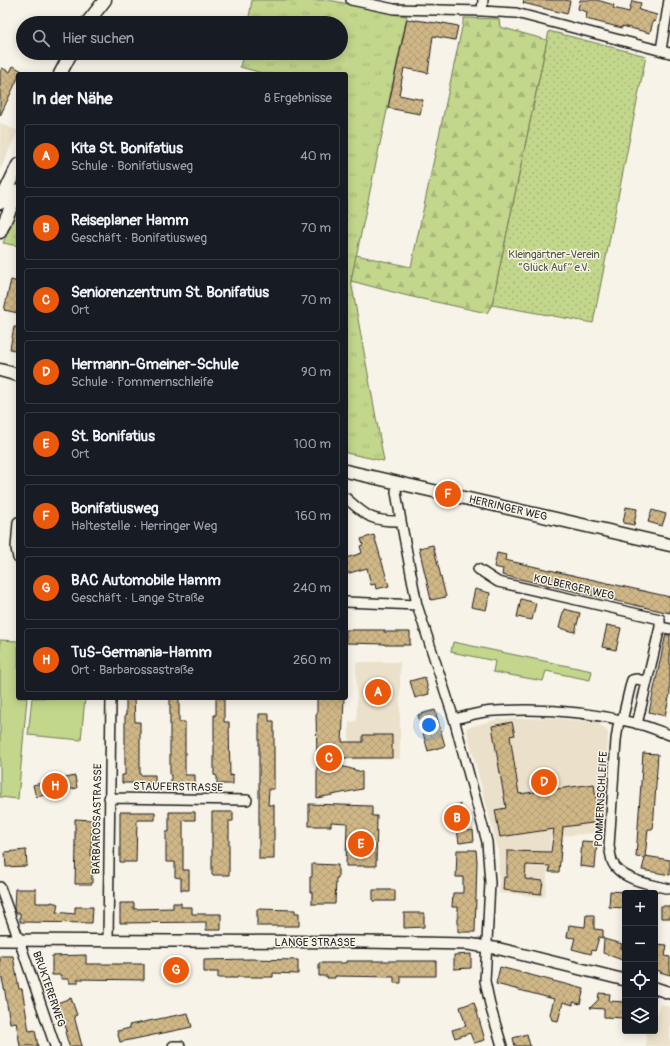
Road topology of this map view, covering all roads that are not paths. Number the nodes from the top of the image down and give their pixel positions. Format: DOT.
graph roads {
  1 [pos="105,0"];
  2 [pos="351,0"];
  3 [pos="483,0"];
  4 [pos="669,0"];
  5 [pos="482,11"];
  6 [pos="92,16"];
  7 [pos="661,50"];
  8 [pos="670,53"];
  9 [pos="67,60"];
  10 [pos="61,72"];
  11 [pos="16,169"];
  12 [pos="16,196"];
  13 [pos="0,203"];
  14 [pos="0,232"];
  15 [pos="0,370"];
  16 [pos="16,374"];
  17 [pos="348,471"];
  18 [pos="397,482"];
  19 [pos="348,500"];
  20 [pos="401,521"];
  21 [pos="670,545"];
  22 [pos="478,569"];
  23 [pos="348,602"];
  24 [pos="417,605"];
  25 [pos="660,627"];
  26 [pos="670,629"];
  27 [pos="647,682"];
  28 [pos="111,700"];
  29 [pos="454,718"];
  30 [pos="621,720"];
  31 [pos="636,724"];
  32 [pos="670,736"];
  33 [pos="109,798"];
  34 [pos="247,800"];
  35 [pos="0,887"];
  36 [pos="670,889"];
  37 [pos="0,940"];
  38 [pos="19,940"];
  39 [pos="108,940"];
  40 [pos="486,946"];
  41 [pos="622,979"];
  42 [pos="658,989"];
  43 [pos="670,993"];
  44 [pos="55,1046"];
  45 [pos="173,1046"];
  46 [pos="180,1046"];
  47 [pos="502,1046"];
  1 -- 6 [label="main road"];
  2 -- 5 [label="street"];
  3 -- 5 [label="street"];
  4 -- 7 [label="street"];
  5 -- 7 [label="street"];
  7 -- 8 [label="street"];
  9 -- 10 [label="main road"];
  11 -- 13 [label="main road"];
  12 -- 14 [label="main road"];
  15 -- 16 [label="main road"];
  17 -- 18 [label="main road, HERRINGER WEG"];
  18 -- 20 [label="street"];
  18 -- 21 [label="main road, HERRINGER WEG"];
  19 -- 20 [label="street"];
  20 -- 24 [label="street"];
  22 -- 25 [label="street, KOLBERGER WEG"];
  23 -- 24 [label="street"];
  24 -- 29 [label="street"];
  25 -- 26 [label="street"];
  25 -- 27 [label="street"];
  27 -- 30 [label="street"];
  27 -- 31 [label="street"];
  28 -- 33 [label="street, BARBAROSSASTRASSE"];
  29 -- 30 [label="street"];
  29 -- 40 [label="street"];
  30 -- 31 [label="street"];
  30 -- 36 [label="street, POMMERNSCHLEIFE"];
  31 -- 32 [label="street"];
  33 -- 34 [label="street, STAUFERSTRASSE"];
  33 -- 39 [label="street, BARBAROSSASTRASSE"];
  35 -- 38 [label="street, BRUKTERERWEG"];
  37 -- 38 [label="street, LANGE STRASSE"];
  38 -- 39 [label="street, LANGE STRASSE"];
  38 -- 44 [label="street, BRUKTERERWEG"];
  39 -- 40 [label="street, LANGE STRASSE"];
  40 -- 41 [label="street, LANGE STRASSE"];
  40 -- 47 [label="street"];
  42 -- 43 [label="street"];
  45 -- 46 [label="street"];
}
